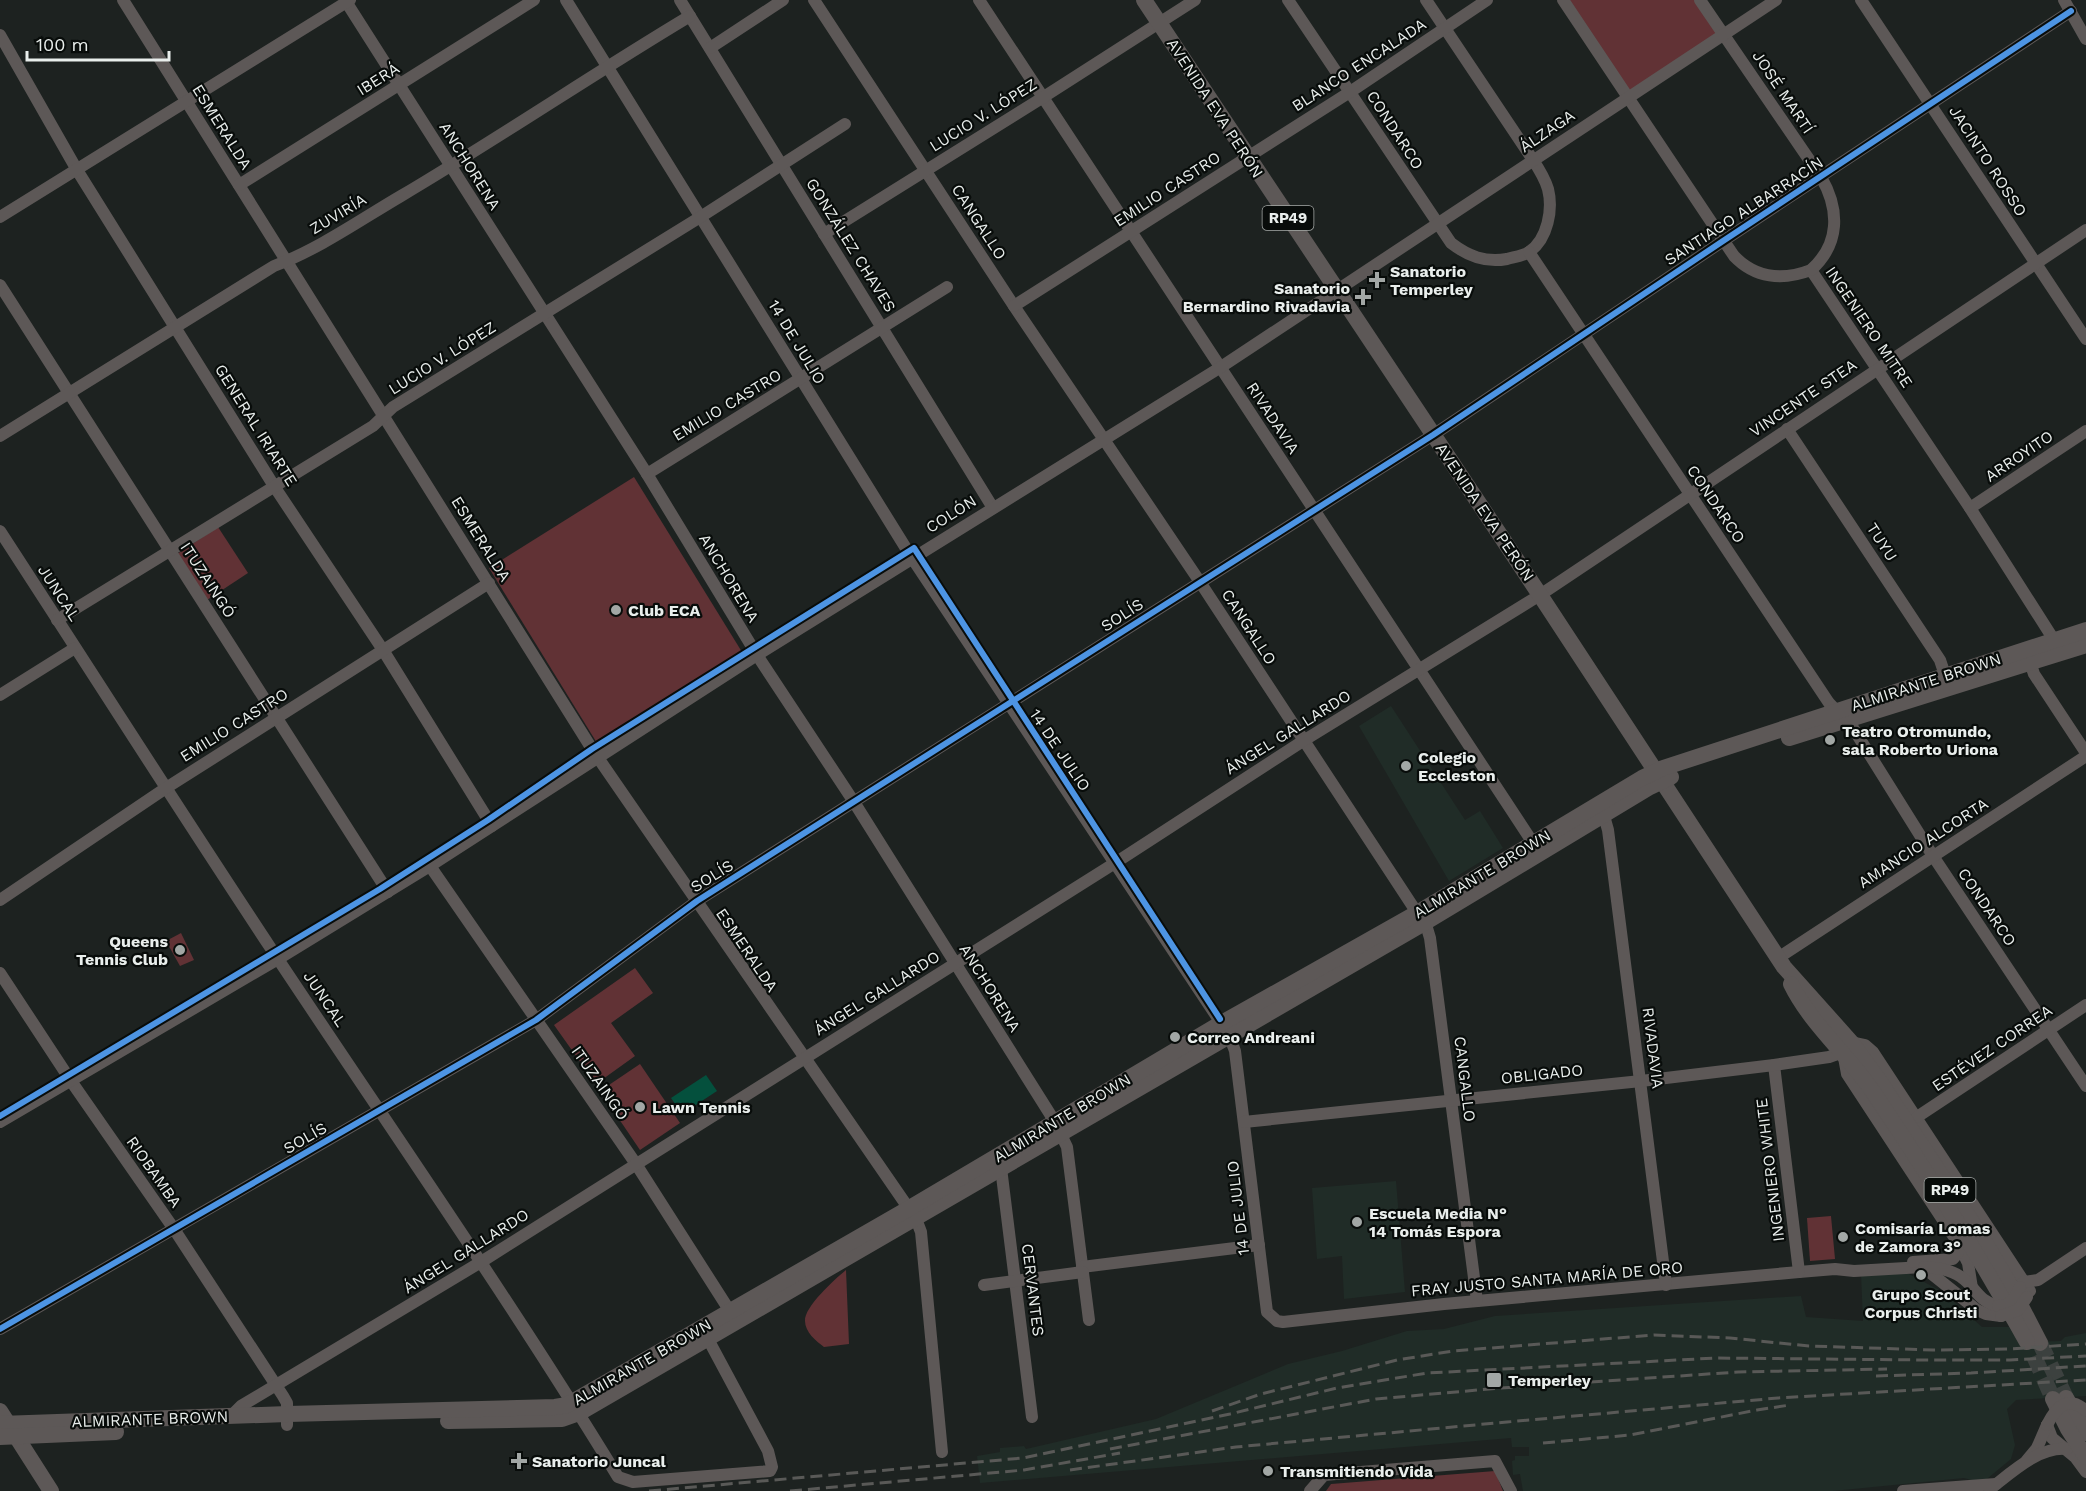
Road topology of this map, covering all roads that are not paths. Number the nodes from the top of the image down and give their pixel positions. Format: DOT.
graph roads {
  1 [pos="123,0"];
  2 [pos="534,0"];
  3 [pos="567,0"];
  4 [pos="680,0"];
  5 [pos="783,0"];
  6 [pos="814,0"];
  7 [pos="979,0"];
  8 [pos="1144,0"];
  9 [pos="1195,0"];
  10 [pos="1288,0"];
  11 [pos="1426,0"];
  12 [pos="1487,0"];
  13 [pos="1563,0"];
  14 [pos="1700,0"];
  15 [pos="1776,0"];
  16 [pos="1861,0"];
  17 [pos="347,1"];
  18 [pos="2068,3"];
  19 [pos="690,16"];
  20 [pos="1159,23"];
  21 [pos="1445,29"];
  22 [pos="1723,34"];
  23 [pos="0,35"];
  24 [pos="2086,39"];
  25 [pos="710,48"];
  26 [pos="608,65"];
  27 [pos="400,85"];
  28 [pos="1350,92"];
  29 [pos="1042,98"];
  30 [pos="1628,98"];
  31 [pos="186,101"];
  32 [pos="1930,103"];
  33 [pos="845,124"];
  34 [pos="1247,157"];
  35 [pos="1533,160"];
  36 [pos="782,165"];
  37 [pos="451,166"];
  38 [pos="77,170"];
  39 [pos="926,171"];
  40 [pos="1821,177"];
  41 [pos="240,185"];
  42 [pos="702,216"];
  43 [pos="0,217"];
  44 [pos="1438,225"];
  45 [pos="2086,230"];
  46 [pos="1131,233"];
  47 [pos="824,234"];
  48 [pos="1723,241"];
  49 [pos="1529,252"];
  50 [pos="286,262"];
  51 [pos="2035,264"];
  52 [pos="1810,270"];
  53 [pos="0,285"];
  54 [pos="947,287"];
  55 [pos="1337,292"];
  56 [pos="1014,306"];
  57 [pos="546,314"];
  58 [pos="175,327"];
  59 [pos="883,327"];
  60 [pos="1583,333"];
  61 [pos="2086,339"];
  62 [pos="1221,368"];
  63 [pos="1876,369"];
  64 [pos="801,380"];
  65 [pos="69,393"];
  66 [pos="384,416"];
  67 [pos="1787,429"];
  68 [pos="2086,431"];
  69 [pos="1434,435"];
  70 [pos="0,436"];
  71 [pos="1104,440"];
  72 [pos="646,474"];
  73 [pos="274,486"];
  74 [pos="1690,495"];
  75 [pos="993,508"];
  76 [pos="1970,508"];
  77 [pos="1314,511"];
  78 [pos="0,531"];
  79 [pos="169,551"];
  80 [pos="912,558"];
  81 [pos="1200,582"];
  82 [pos="489,583"];
  83 [pos="1540,595"];
  84 [pos="57,620"];
  85 [pos="2086,630"];
  86 [pos="2054,640"];
  87 [pos="2086,645"];
  88 [pos="75,648"];
  89 [pos="383,650"];
  90 [pos="758,655"];
  91 [pos="2030,662"];
  92 [pos="1418,670"];
  93 [pos="1945,675"];
  94 [pos="0,695"];
  95 [pos="1010,704"];
  96 [pos="1840,716"];
  97 [pos="278,717"];
  98 [pos="1303,741"];
  99 [pos="2086,754"];
  100 [pos="597,757"];
  101 [pos="1658,776"];
  102 [pos="166,788"];
  103 [pos="854,802"];
  104 [pos="1604,816"];
  105 [pos="492,826"];
  106 [pos="1537,848"];
  107 [pos="1933,856"];
  108 [pos="1115,863"];
  109 [pos="430,866"];
  110 [pos="388,892"];
  111 [pos="0,900"];
  112 [pos="697,901"];
  113 [pos="1421,918"];
  114 [pos="278,959"];
  115 [pos="1781,962"];
  116 [pos="955,963"];
  117 [pos="0,973"];
  118 [pos="2086,1005"];
  119 [pos="536,1020"];
  120 [pos="1225,1029"];
  121 [pos="2049,1029"];
  122 [pos="1847,1047"];
  123 [pos="804,1059"];
  124 [pos="1774,1065"];
  125 [pos="71,1080"];
  126 [pos="1641,1081"];
  127 [pos="2086,1086"];
  128 [pos="1451,1100"];
  129 [pos="380,1111"];
  130 [pos="1917,1118"];
  131 [pos="0,1122"];
  132 [pos="1244,1122"];
  133 [pos="1058,1128"];
  134 [pos="636,1164"];
  135 [pos="1000,1168"];
  136 [pos="912,1214"];
  137 [pos="174,1229"];
  138 [pos="1958,1243"];
  139 [pos="1259,1245"];
  140 [pos="2086,1248"];
  141 [pos="481,1262"];
  142 [pos="1921,1264"];
  143 [pos="1082,1270"];
  144 [pos="1799,1272"];
  145 [pos="1015,1281"];
  146 [pos="1666,1284"];
  147 [pos="984,1285"];
  148 [pos="1972,1288"];
  149 [pos="2025,1289"];
  150 [pos="1477,1301"];
  151 [pos="1999,1311"];
  152 [pos="1267,1312"];
  153 [pos="733,1317"];
  154 [pos="1089,1320"];
  155 [pos="0,1329"];
  156 [pos="708,1339"];
  157 [pos="2034,1344"];
  158 [pos="276,1385"];
  159 [pos="576,1408"];
  160 [pos="2086,1411"];
  161 [pos="231,1416"];
  162 [pos="1032,1417"];
  163 [pos="288,1419"];
  164 [pos="2047,1425"];
  165 [pos="5,1427"];
  166 [pos="2086,1432"];
  167 [pos="2067,1449"];
  168 [pos="942,1452"];
  169 [pos="2086,1457"];
  170 [pos="2025,1463"];
  171 [pos="2086,1472"];
  172 [pos="1991,1488"];
  173 [pos="1960,1489"];
  174 [pos="51,1491"];
  175 [pos="1310,1491"];
  176 [pos="1511,1491"];
  177 [pos="1903,1491"];
  1 -- 31 [label="street, ESMERALDA"];
  2 -- 27 [label="street, IBERÁ"];
  3 -- 26 [label="street, 14 DE JULIO"];
  4 -- 19 [label="street, GONZÁLEZ CHAVES"];
  5 -- 25 [label="street"];
  6 -- 39 [label="street, CANGALLO"];
  7 -- 29 [label="street, RIVADAVIA"];
  8 -- 20 [label="main road, AVENIDA EVA PERÓN / RP49"];
  9 -- 20 [label="street, LUCIO V. LÓPEZ"];
  10 -- 28 [label="street, CONDARCO"];
  11 -- 21 [label="street"];
  12 -- 21 [label="street, BLANCO ENCALADA"];
  13 -- 30 [label="street, INGENIERO MITRE"];
  14 -- 22 [label="street, JOSÉ MARTÍ"];
  15 -- 22 [label="street, ÁLZAGA"];
  16 -- 32 [label="street, JACINTO ROSSO"];
  17 -- 27 [label="street, ANCHORENA"];
  17 -- 31 [label="street"];
  18 -- 24 [label="street"];
  18 -- 32 [label="street, SANTIAGO ALBARRACÍN"];
  19 -- 25 [label="street, GONZÁLEZ CHAVES"];
  19 -- 26 [label="street, ZUVIRÍA"];
  20 -- 29 [label="street, LUCIO V. LÓPEZ"];
  20 -- 34 [label="main road, AVENIDA EVA PERÓN / RP49"];
  21 -- 28 [label="street, BLANCO ENCALADA"];
  21 -- 35 [label="street"];
  22 -- 30 [label="street, ÁLZAGA"];
  22 -- 40 [label="street, JOSÉ MARTÍ"];
  23 -- 38 [label="street, GENERAL IRIARTE"];
  25 -- 36 [label="street, GONZÁLEZ CHAVES"];
  26 -- 37 [label="street, ZUVIRÍA"];
  26 -- 42 [label="street, 14 DE JULIO"];
  27 -- 37 [label="street, ANCHORENA"];
  27 -- 41 [label="street, IBERÁ"];
  28 -- 34 [label="street, BLANCO ENCALADA"];
  28 -- 44 [label="street, CONDARCO"];
  29 -- 39 [label="street, LUCIO V. LÓPEZ"];
  29 -- 46 [label="street, RIVADAVIA"];
  30 -- 35 [label="street, ÁLZAGA"];
  30 -- 48 [label="street, INGENIERO MITRE"];
  31 -- 38 [label="street"];
  31 -- 41 [label="street, ESMERALDA"];
  32 -- 40 [label="street, SANTIAGO ALBARRACÍN"];
  32 -- 51 [label="street, JACINTO ROSSO"];
  33 -- 36 [label="street, LUCIO V. LÓPEZ"];
  34 -- 46 [label="street, EMILIO CASTRO"];
  34 -- 55 [label="main road, AVENIDA EVA PERÓN / RP49"];
  35 -- 44 [label="street, ÁLZAGA"];
  35 -- 49 [label="street"];
  36 -- 42 [label="street, LUCIO V. LÓPEZ"];
  36 -- 47 [label="street, GONZÁLEZ CHAVES"];
  37 -- 50 [label="street, ZUVIRÍA"];
  37 -- 57 [label="street, ANCHORENA"];
  38 -- 43 [label="street"];
  38 -- 58 [label="street, GENERAL IRIARTE"];
  39 -- 47 [label="street, LUCIO V. LÓPEZ"];
  39 -- 56 [label="street, CANGALLO"];
  40 -- 48 [label="street, SANTIAGO ALBARRACÍN"];
  40 -- 52 [label="street, JOSÉ MARTÍ"];
  41 -- 50 [label="street, ESMERALDA"];
  42 -- 57 [label="street, LUCIO V. LÓPEZ"];
  42 -- 64 [label="street, 14 DE JULIO"];
  44 -- 49 [label="street, CONDARCO"];
  44 -- 55 [label="street, ÁLZAGA"];
  45 -- 51 [label="street, VINCENTE STEA"];
  46 -- 56 [label="street, EMILIO CASTRO"];
  46 -- 62 [label="street, RIVADAVIA"];
  47 -- 59 [label="street, GONZÁLEZ CHAVES"];
  48 -- 52 [label="street, INGENIERO MITRE"];
  48 -- 60 [label="street, SANTIAGO ALBARRACÍN"];
  49 -- 60 [label="street, CONDARCO"];
  50 -- 58 [label="street, ZUVIRÍA"];
  50 -- 66 [label="street, ESMERALDA"];
  51 -- 61 [label="street, JACINTO ROSSO"];
  51 -- 63 [label="street, VINCENTE STEA"];
  52 -- 63 [label="street, INGENIERO MITRE"];
  53 -- 65 [label="street, ITUZAINGÓ"];
  54 -- 59 [label="street, EMILIO CASTRO"];
  55 -- 62 [label="street, COLÓN"];
  55 -- 69 [label="main road, AVENIDA EVA PERÓN / RP49"];
  56 -- 71 [label="street, CANGALLO"];
  57 -- 66 [label="street, LUCIO V. LÓPEZ"];
  57 -- 72 [label="street, ANCHORENA"];
  58 -- 65 [label="street, ZUVIRÍA"];
  58 -- 73 [label="street, GENERAL IRIARTE"];
  59 -- 64 [label="street, EMILIO CASTRO"];
  59 -- 75 [label="street, GONZÁLEZ CHAVES"];
  60 -- 69 [label="street, SANTIAGO ALBARRACÍN"];
  60 -- 74 [label="street, CONDARCO"];
  62 -- 71 [label="street, COLÓN"];
  62 -- 77 [label="street, RIVADAVIA"];
  63 -- 67 [label="street, VINCENTE STEA"];
  63 -- 76 [label="street, INGENIERO MITRE"];
  64 -- 72 [label="street, EMILIO CASTRO"];
  64 -- 80 [label="street, 14 DE JULIO"];
  65 -- 70 [label="street, ZUVIRÍA"];
  65 -- 79 [label="street, ITUZAINGÓ"];
  66 -- 73 [label="street, LUCIO V. LÓPEZ"];
  66 -- 82 [label="street, ESMERALDA"];
  67 -- 74 [label="street, VINCENTE STEA"];
  67 -- 93 [label="street, TUYU"];
  68 -- 76 [label="street, ARROYITO"];
  69 -- 77 [label="street, SOLÍS"];
  69 -- 83 [label="main road, AVENIDA EVA PERÓN / RP49"];
  71 -- 75 [label="street, COLÓN"];
  71 -- 81 [label="street, CANGALLO"];
  72 -- 90 [label="street, ANCHORENA"];
  73 -- 79 [label="street, LUCIO V. LÓPEZ"];
  73 -- 89 [label="street, GENERAL IRIARTE"];
  74 -- 83 [label="street, VINCENTE STEA"];
  74 -- 96 [label="street, CONDARCO"];
  75 -- 80 [label="street, COLÓN"];
  76 -- 86 [label="street, INGENIERO MITRE"];
  77 -- 81 [label="street, SOLÍS"];
  77 -- 92 [label="street, RIVADAVIA"];
  78 -- 84 [label="street, JUNCAL"];
  79 -- 84 [label="street, LUCIO V. LÓPEZ"];
  79 -- 97 [label="street, ITUZAINGÓ"];
  80 -- 90 [label="street, COLÓN"];
  80 -- 95 [label="street, 14 DE JULIO"];
  81 -- 95 [label="street, SOLÍS"];
  81 -- 98 [label="street, CANGALLO"];
  82 -- 89 [label="street, EMILIO CASTRO"];
  82 -- 100 [label="street, ESMERALDA"];
  83 -- 92 [label="street, ÁNGEL GALLARDO"];
  83 -- 101 [label="main road, AVENIDA EVA PERÓN / RP49"];
  84 -- 88 [label="street, JUNCAL"];
  85 -- 86 [label="main road, ALMIRANTE BROWN"];
  86 -- 93 [label="main road, ALMIRANTE BROWN"];
  87 -- 91 [label="main road, ALMIRANTE BROWN"];
  88 -- 94 [label="street"];
  88 -- 102 [label="street, JUNCAL"];
  89 -- 97 [label="street, EMILIO CASTRO"];
  89 -- 105 [label="street, GENERAL IRIARTE"];
  90 -- 100 [label="street, COLÓN"];
  90 -- 103 [label="street, ANCHORENA"];
  91 -- 96 [label="main road, ALMIRANTE BROWN"];
  91 -- 99 [label="street"];
  92 -- 98 [label="street, ÁNGEL GALLARDO"];
  92 -- 106 [label="street, RIVADAVIA"];
  93 -- 96 [label="main road, ALMIRANTE BROWN"];
  95 -- 103 [label="street, SOLÍS"];
  95 -- 108 [label="street, 14 DE JULIO"];
  96 -- 101 [label="main road, ALMIRANTE BROWN"];
  96 -- 107 [label="street, CONDARCO"];
  97 -- 102 [label="street, EMILIO CASTRO"];
  97 -- 110 [label="street, ITUZAINGÓ"];
  98 -- 108 [label="street, ÁNGEL GALLARDO"];
  98 -- 113 [label="street, CANGALLO"];
  99 -- 107 [label="street, AMANCIO ALCORTA"];
  100 -- 105 [label="street, COLÓN"];
  100 -- 112 [label="street, ESMERALDA"];
  101 -- 104 [label="main road, ALMIRANTE BROWN"];
  101 -- 106 [label="main road, ALMIRANTE BROWN"];
  101 -- 115 [label="main road, AVENIDA EVA PERÓN / RP49"];
  102 -- 111 [label="street, EMILIO CASTRO"];
  102 -- 114 [label="street, JUNCAL"];
  103 -- 112 [label="street, SOLÍS"];
  103 -- 116 [label="street, ANCHORENA"];
  104 -- 106 [label="main road, ALMIRANTE BROWN"];
  104 -- 126 [label="street, RIVADAVIA"];
  105 -- 109 [label="street, COLÓN"];
  106 -- 113 [label="main road, ALMIRANTE BROWN"];
  107 -- 115 [label="street, AMANCIO ALCORTA"];
  107 -- 121 [label="street, CONDARCO"];
  108 -- 116 [label="street, ÁNGEL GALLARDO"];
  108 -- 120 [label="street, 14 DE JULIO"];
  109 -- 110 [label="street, COLÓN"];
  109 -- 119 [label="street, ITUZAINGÓ"];
  110 -- 114 [label="street, COLÓN"];
  112 -- 119 [label="street, SOLÍS"];
  112 -- 123 [label="street, ESMERALDA"];
  113 -- 120 [label="main road, ALMIRANTE BROWN"];
  113 -- 128 [label="street, CANGALLO"];
  114 -- 125 [label="street, COLÓN"];
  114 -- 129 [label="street, JUNCAL"];
  115 -- 122 [label="main road, RP49"];
  116 -- 123 [label="street, ÁNGEL GALLARDO"];
  116 -- 133 [label="street, ANCHORENA"];
  117 -- 125 [label="street, RIOBAMBA"];
  118 -- 121 [label="street, ESTÉVEZ CORREA"];
  119 -- 129 [label="street, SOLÍS"];
  119 -- 134 [label="street, ITUZAINGÓ"];
  120 -- 132 [label="street, 14 DE JULIO"];
  120 -- 133 [label="main road, ALMIRANTE BROWN"];
  121 -- 127 [label="street, CONDARCO"];
  121 -- 130 [label="street, ESTÉVEZ CORREA"];
  122 -- 124 [label="street, OBLIGADO"];
  122 -- 130 [label="street"];
  122 -- 138 [label="street"];
  122 -- 157 [label="main road, RP49"];
  123 -- 134 [label="street, ÁNGEL GALLARDO"];
  123 -- 136 [label="street, ESMERALDA"];
  124 -- 126 [label="street, OBLIGADO"];
  124 -- 144 [label="street, INGENIERO WHITE"];
  125 -- 131 [label="street, COLÓN"];
  125 -- 137 [label="street, RIOBAMBA"];
  126 -- 128 [label="street, OBLIGADO"];
  126 -- 146 [label="street, RIVADAVIA"];
  128 -- 132 [label="street, OBLIGADO"];
  128 -- 150 [label="street, CANGALLO"];
  129 -- 137 [label="street, SOLÍS"];
  129 -- 141 [label="street, JUNCAL"];
  130 -- 149 [label="street"];
  132 -- 139 [label="street, 14 DE JULIO"];
  133 -- 135 [label="main road, ALMIRANTE BROWN"];
  133 -- 136 [label="main road, ALMIRANTE BROWN"];
  133 -- 143 [label="street, ANCHORENA"];
  134 -- 141 [label="street, ÁNGEL GALLARDO"];
  134 -- 153 [label="street, ITUZAINGÓ"];
  135 -- 136 [label="main road, ALMIRANTE BROWN"];
  135 -- 145 [label="street, CERVANTES"];
  136 -- 153 [label="main road, ALMIRANTE BROWN"];
  136 -- 168 [label="street, ESMERALDA"];
  137 -- 155 [label="street, SOLÍS"];
  137 -- 158 [label="street, RIOBAMBA"];
  138 -- 142 [label="street, FRAY JUSTO SANTA MARÍA DE ORO"];
  138 -- 148 [label="street"];
  139 -- 143 [label="street"];
  139 -- 152 [label="street, 14 DE JULIO"];
  140 -- 149 [label="street"];
  141 -- 158 [label="street, ÁNGEL GALLARDO"];
  141 -- 159 [label="street, JUNCAL"];
  142 -- 144 [label="street, FRAY JUSTO SANTA MARÍA DE ORO"];
  142 -- 148 [label="street"];
  142 -- 151 [label="street"];
  143 -- 145 [label="street"];
  143 -- 154 [label="street, ANCHORENA"];
  144 -- 146 [label="street, FRAY JUSTO SANTA MARÍA DE ORO"];
  145 -- 147 [label="street"];
  145 -- 162 [label="street, CERVANTES"];
  146 -- 150 [label="street, FRAY JUSTO SANTA MARÍA DE ORO"];
  148 -- 151 [label="street"];
  149 -- 151 [label="street, bridge"];
  150 -- 152 [label="street, FRAY JUSTO SANTA MARÍA DE ORO"];
  153 -- 156 [label="main road, ALMIRANTE BROWN"];
  153 -- 159 [label="main road, ALMIRANTE BROWN"];
  156 -- 159 [label="main road, ALMIRANTE BROWN"];
  156 -- 159 [label="street, JUNCAL"];
  158 -- 161 [label="street, ÁNGEL GALLARDO"];
  158 -- 163 [label="street, RIOBAMBA"];
  159 -- 163 [label="main road, ALMIRANTE BROWN"];
  160 -- 164 [label="street, bridge"];
  161 -- 163 [label="main road, ALMIRANTE BROWN"];
  161 -- 165 [label="main road, ALMIRANTE BROWN"];
  163 -- 165 [label="main road, ALMIRANTE BROWN"];
  164 -- 167 [label="street"];
  164 -- 170 [label="street"];
  165 -- 174 [label="main road"];
  166 -- 169 [label="main road"];
  167 -- 170 [label="street"];
  167 -- 171 [label="street"];
  170 -- 172 [label="street"];
  172 -- 173 [label="street"];
  173 -- 177 [label="street"];
  175 -- 176 [label="street"];
}
